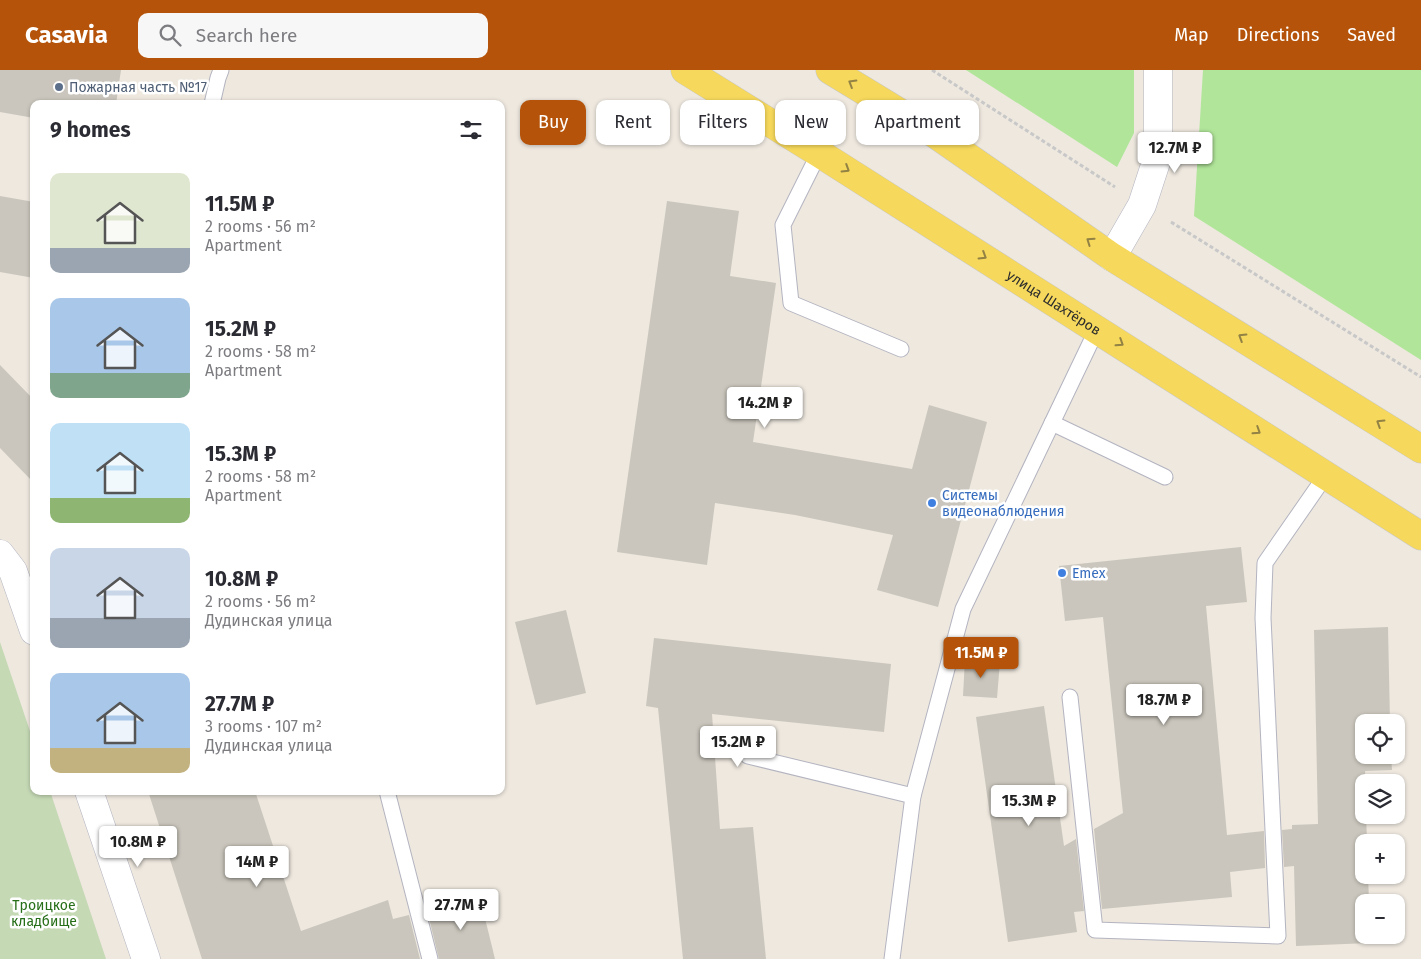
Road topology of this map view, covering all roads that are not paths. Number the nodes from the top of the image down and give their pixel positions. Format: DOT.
graph roads {
  1 [pos="221,70"];
  2 [pos="685,70"];
  3 [pos="830,70"];
  4 [pos="1158,70"];
  5 [pos="213,100"];
  6 [pos="820,152"];
  7 [pos="1112,257"];
  8 [pos="1097,329"];
  9 [pos="901,349"];
  10 [pos="1052,423"];
  11 [pos="1421,449"];
  12 [pos="1326,475"];
  13 [pos="1165,477"];
  14 [pos="1421,536"];
  15 [pos="0,554"];
  16 [pos="30,620"];
  17 [pos="1070,697"];
  18 [pos="748,756"];
  19 [pos="90,795"];
  20 [pos="388,795"];
  21 [pos="913,796"];
  22 [pos="146,959"];
  23 [pos="430,959"];
  24 [pos="892,959"];
  1 -- 5 [label="lane"];
  2 -- 6 [label="main road, улица Шахтёров"];
  7 -- 3 [label="main road, one-way"];
  4 -- 7 [label="street"];
  6 -- 8 [label="main road, улица Шахтёров, one-way"];
  6 -- 9 [label="lane"];
  11 -- 7 [label="main road, one-way"];
  8 -- 10 [label="lane"];
  8 -- 12 [label="main road, улица Шахтёров, one-way"];
  10 -- 13 [label="lane"];
  10 -- 21 [label="lane"];
  12 -- 14 [label="main road, улица Шахтёров"];
  12 -- 17 [label="lane"];
  15 -- 16 [label="street"];
  18 -- 21 [label="lane"];
  19 -- 22 [label="street"];
  20 -- 23 [label="lane"];
  21 -- 24 [label="lane"];
}
